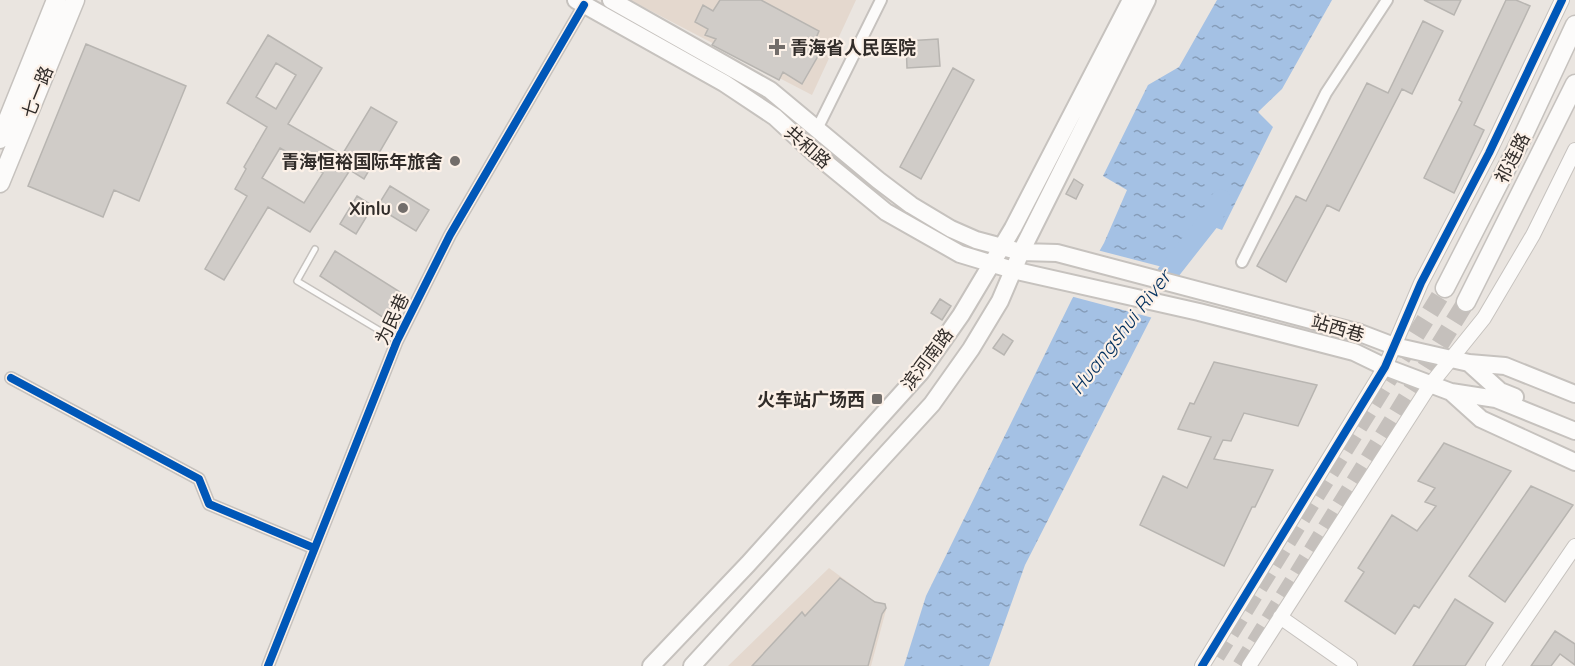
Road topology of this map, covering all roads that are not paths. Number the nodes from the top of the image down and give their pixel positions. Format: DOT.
graph roads {
  1 [pos="56,0"];
  2 [pos="75,0"];
  3 [pos="611,0"];
  4 [pos="881,0"];
  5 [pos="1131,0"];
  6 [pos="1147,0"];
  7 [pos="1387,0"];
  8 [pos="1562,0"];
  9 [pos="580,2"];
  10 [pos="1575,24"];
  11 [pos="1575,84"];
  12 [pos="817,129"];
  13 [pos="0,139"];
  14 [pos="1575,150"];
  15 [pos="0,183"];
  16 [pos="1002,247"];
  17 [pos="315,249"];
  18 [pos="1021,252"];
  19 [pos="1057,253"];
  20 [pos="1242,262"];
  21 [pos="993,264"];
  22 [pos="1013,270"];
  23 [pos="1046,277"];
  24 [pos="1445,288"];
  25 [pos="1466,302"];
  26 [pos="397,341"];
  27 [pos="1394,346"];
  28 [pos="1451,359"];
  29 [pos="1469,363"];
  30 [pos="1385,367"];
  31 [pos="11,378"];
  32 [pos="1430,385"];
  33 [pos="1451,392"];
  34 [pos="1575,394"];
  35 [pos="1498,395"];
  36 [pos="1575,420"];
  37 [pos="1575,430"];
  38 [pos="1575,462"];
  39 [pos="1575,546"];
  40 [pos="314,548"];
  41 [pos="1280,616"];
  42 [pos="268,666"];
  43 [pos="651,666"];
  44 [pos="692,666"];
  45 [pos="1202,666"];
  46 [pos="1249,666"];
  47 [pos="1350,666"];
  48 [pos="1493,666"];
  1 -- 13 [label="main road, 七一路"];
  2 -- 15 [label="main road, 七一路"];
  3 -- 12 [label="main road, 共和路"];
  4 -- 12 [label="street"];
  5 -- 16 [label="main road, 滨河南路"];
  6 -- 18 [label="main road, 滨河南路"];
  7 -- 20 [label="street"];
  8 -- 27 [label="street"];
  9 -- 21 [label="main road, 共和路"];
  9 -- 26 [label="street, 为民巷"];
  10 -- 24 [label="main road, 祁连路"];
  11 -- 25 [label="main road, 祁连路"];
  12 -- 16 [label="main road, 共和路"];
  14 -- 28 [label="street"];
  16 -- 18 [label="main road, 共和路"];
  16 -- 21 [label="main road, 滨河南路"];
  17 -- 26 [label="lane"];
  18 -- 19 [label="main road, 共和路"];
  18 -- 22 [label="main road, 滨河南路"];
  19 -- 27 [label="main road, 站西巷"];
  21 -- 22 [label="main road, 共和路"];
  21 -- 43 [label="main road, 滨河南路"];
  22 -- 23 [label="main road, 共和路"];
  22 -- 44 [label="main road, 滨河南路"];
  23 -- 30 [label="main road, 站西巷"];
  26 -- 40 [label="street, 为民巷"];
  27 -- 28 [label="main road, 站西巷"];
  27 -- 30 [label="street"];
  28 -- 29 [label="main road, 站西巷"];
  28 -- 32 [label="street"];
  29 -- 34 [label="main road, 站西巷"];
  29 -- 35 [label="main road, 站西巷"];
  30 -- 32 [label="main road, 站西巷"];
  30 -- 45 [label="street"];
  31 -- 40 [label="street"];
  32 -- 33 [label="main road, 站西巷"];
  32 -- 41 [label="street"];
  33 -- 35 [label="main road, 站西巷"];
  33 -- 38 [label="main road, 站西巷"];
  35 -- 36 [label="main road, 站西巷"];
  35 -- 37 [label="main road, 站西巷"];
  39 -- 48 [label="street"];
  40 -- 42 [label="street, 为民巷"];
  41 -- 46 [label="street"];
  41 -- 47 [label="street"];
}
